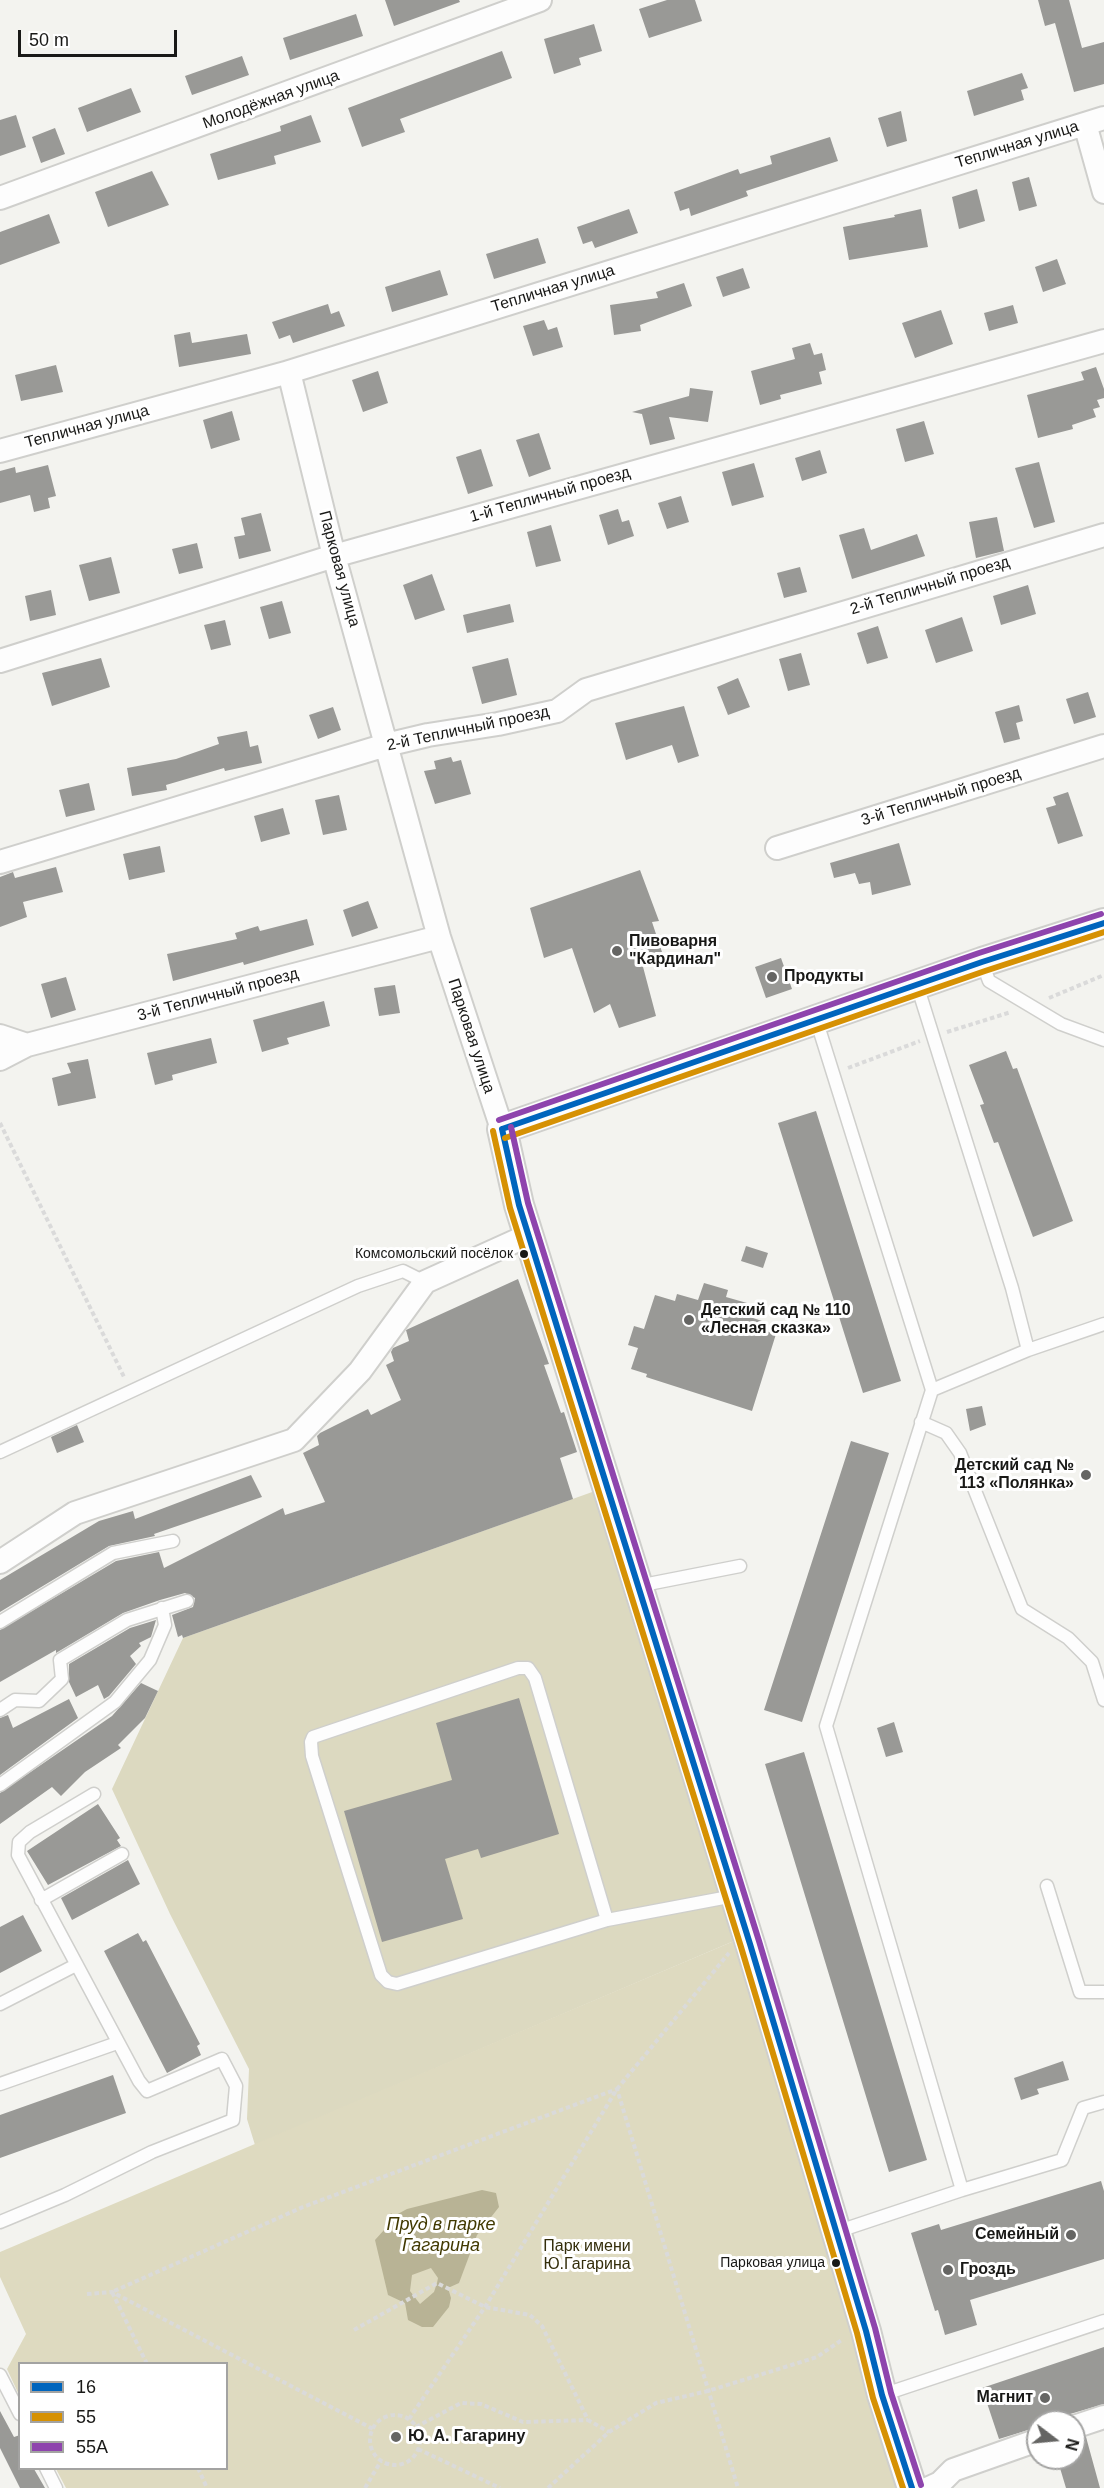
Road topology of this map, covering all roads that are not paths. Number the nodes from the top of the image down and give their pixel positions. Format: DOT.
graph roads {
  1 [pos="540,0"];
  2 [pos="1095,121"];
  3 [pos="1104,192"];
  4 [pos="0,198"];
  5 [pos="1104,340"];
  6 [pos="289,372"];
  7 [pos="0,451"];
  8 [pos="1104,535"];
  9 [pos="334,556"];
  10 [pos="0,661"];
  11 [pos="386,745"];
  12 [pos="1104,746"];
  13 [pos="777,848"];
  14 [pos="0,862"];
  15 [pos="1104,923"];
  16 [pos="438,937"];
  17 [pos="982,962"];
  18 [pos="916,985"];
  19 [pos="816,1019"];
  20 [pos="0,1036"];
  21 [pos="1104,1040"];
  22 [pos="27,1045"];
  23 [pos="0,1059"];
  24 [pos="502,1129"];
  25 [pos="529,1235"];
  26 [pos="425,1282"];
  27 [pos="1104,1324"];
  28 [pos="1028,1350"];
  29 [pos="932,1390"];
  30 [pos="921,1422"];
  31 [pos="0,1452"];
  32 [pos="173,1541"];
  33 [pos="0,1562"];
  34 [pos="740,1566"];
  35 [pos="638,1586"];
  36 [pos="187,1600"];
  37 [pos="162,1608"];
  38 [pos="0,1622"];
  39 [pos="1104,1700"];
  40 [pos="0,1710"];
  41 [pos="0,1785"];
  42 [pos="94,1794"];
  43 [pos="122,1854"];
  44 [pos="1047,1886"];
  45 [pos="734,1896"];
  46 [pos="42,1899"];
  47 [pos="607,1920"];
  48 [pos="76,1965"];
  49 [pos="1104,1992"];
  50 [pos="0,2004"];
  51 [pos="117,2043"];
  52 [pos="0,2084"];
  53 [pos="1104,2103"];
  54 [pos="962,2190"];
  55 [pos="0,2222"];
  56 [pos="836,2232"];
  57 [pos="1104,2321"];
  58 [pos="0,2375"];
  59 [pos="882,2395"];
  60 [pos="18,2410"];
  61 [pos="1104,2417"];
  62 [pos="1086,2423"];
  63 [pos="1026,2444"];
  64 [pos="47,2470"];
  65 [pos="56,2488"];
  66 [pos="912,2488"];
  67 [pos="929,2488"];
  1 -- 4 [label="street, Молодёжная улица"];
  2 -- 3 [label="street"];
  2 -- 6 [label="street, Тепличная улица"];
  5 -- 9 [label="street, 1-й Тепличный проезд"];
  6 -- 7 [label="street, Тепличная улица"];
  6 -- 9 [label="street, Парковая улица"];
  8 -- 11 [label="street, 2-й Тепличный проезд"];
  9 -- 10 [label="street, 1-й Тепличный проезд"];
  9 -- 11 [label="street, Парковая улица"];
  11 -- 14 [label="street, 2-й Тепличный проезд"];
  11 -- 16 [label="street, Парковая улица"];
  12 -- 13 [label="street, 3-й Тепличный проезд"];
  15 -- 17 [label="street"];
  16 -- 22 [label="street, 3-й Тепличный проезд"];
  16 -- 24 [label="street, Парковая улица"];
  17 -- 18 [label="street"];
  17 -- 21 [label="lane"];
  18 -- 19 [label="street"];
  18 -- 28 [label="lane"];
  19 -- 24 [label="street"];
  19 -- 29 [label="lane"];
  20 -- 22 [label="street"];
  22 -- 23 [label="street, 3-й Тепличный проезд"];
  24 -- 25 [label="street, Парковая улица"];
  25 -- 26 [label="street"];
  25 -- 35 [label="street, Парковая улица"];
  26 -- 31 [label="lane"];
  26 -- 33 [label="street"];
  27 -- 28 [label="lane"];
  28 -- 29 [label="lane"];
  29 -- 30 [label="lane"];
  30 -- 39 [label="lane"];
  30 -- 54 [label="lane"];
  32 -- 38 [label="lane"];
  34 -- 35 [label="lane"];
  35 -- 45 [label="street, Парковая улица"];
  36 -- 37 [label="lane"];
  37 -- 40 [label="lane"];
  37 -- 41 [label="lane"];
  42 -- 46 [label="lane"];
  43 -- 46 [label="lane"];
  44 -- 49 [label="lane"];
  45 -- 47 [label="lane"];
  45 -- 56 [label="street, Парковая улица"];
  46 -- 48 [label="lane"];
  47 -- 47 [label="lane"];
  48 -- 50 [label="lane"];
  48 -- 51 [label="lane"];
  51 -- 52 [label="lane"];
  51 -- 55 [label="lane"];
  53 -- 54 [label="lane"];
  54 -- 56 [label="lane"];
  56 -- 59 [label="street, Парковая улица"];
  57 -- 59 [label="lane"];
  58 -- 60 [label="lane"];
  59 -- 66 [label="street, Парковая улица"];
  61 -- 62 [label="street"];
  63 -- 67 [label="street"];
  64 -- 65 [label="lane"];
}
